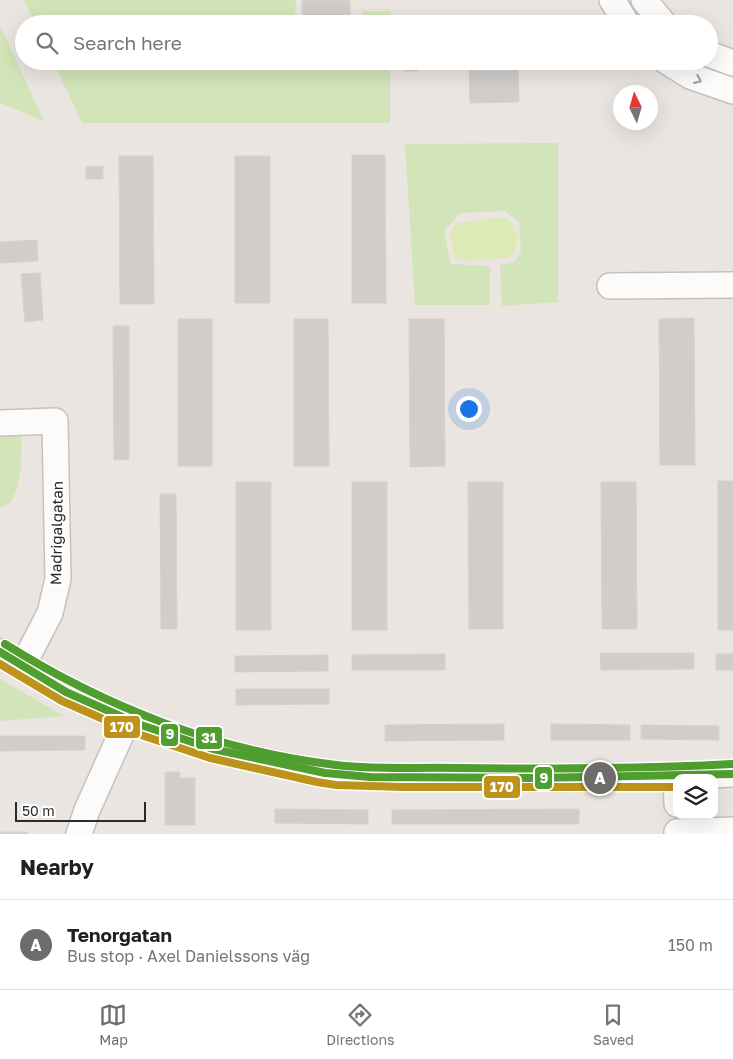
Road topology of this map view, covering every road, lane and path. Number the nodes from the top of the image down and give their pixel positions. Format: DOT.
graph roads {
  1 [pos="612,0"];
  2 [pos="644,0"];
  3 [pos="621,15"];
  4 [pos="656,15"];
  5 [pos="718,57"];
  6 [pos="733,63"];
  7 [pos="680,70"];
  8 [pos="733,91"];
  9 [pos="733,285"];
  10 [pos="610,286"];
  11 [pos="0,423"];
  12 [pos="0,652"];
  13 [pos="22,667"];
  14 [pos="128,719"];
  15 [pos="733,774"];
  16 [pos="718,775"];
  17 [pos="673,777"];
  18 [pos="718,781"];
  19 [pos="733,782"];
  20 [pos="677,827"];
  21 [pos="733,830"];
  22 [pos="79,834"];
  1 -- 3 [label="street"];
  2 -- 4 [label="street"];
  5 -- 6 [label="street"];
  7 -- 8 [label="street, one-way"];
  9 -- 10 [label="street"];
  11 -- 13 [label="street, Madrigalgatan"];
  12 -- 13 [label="street"];
  13 -- 14 [label="street"];
  14 -- 17 [label="street"];
  14 -- 22 [label="street"];
  15 -- 16 [label="street"];
  18 -- 19 [label="street"];
  20 -- 21 [label="street"];
}
